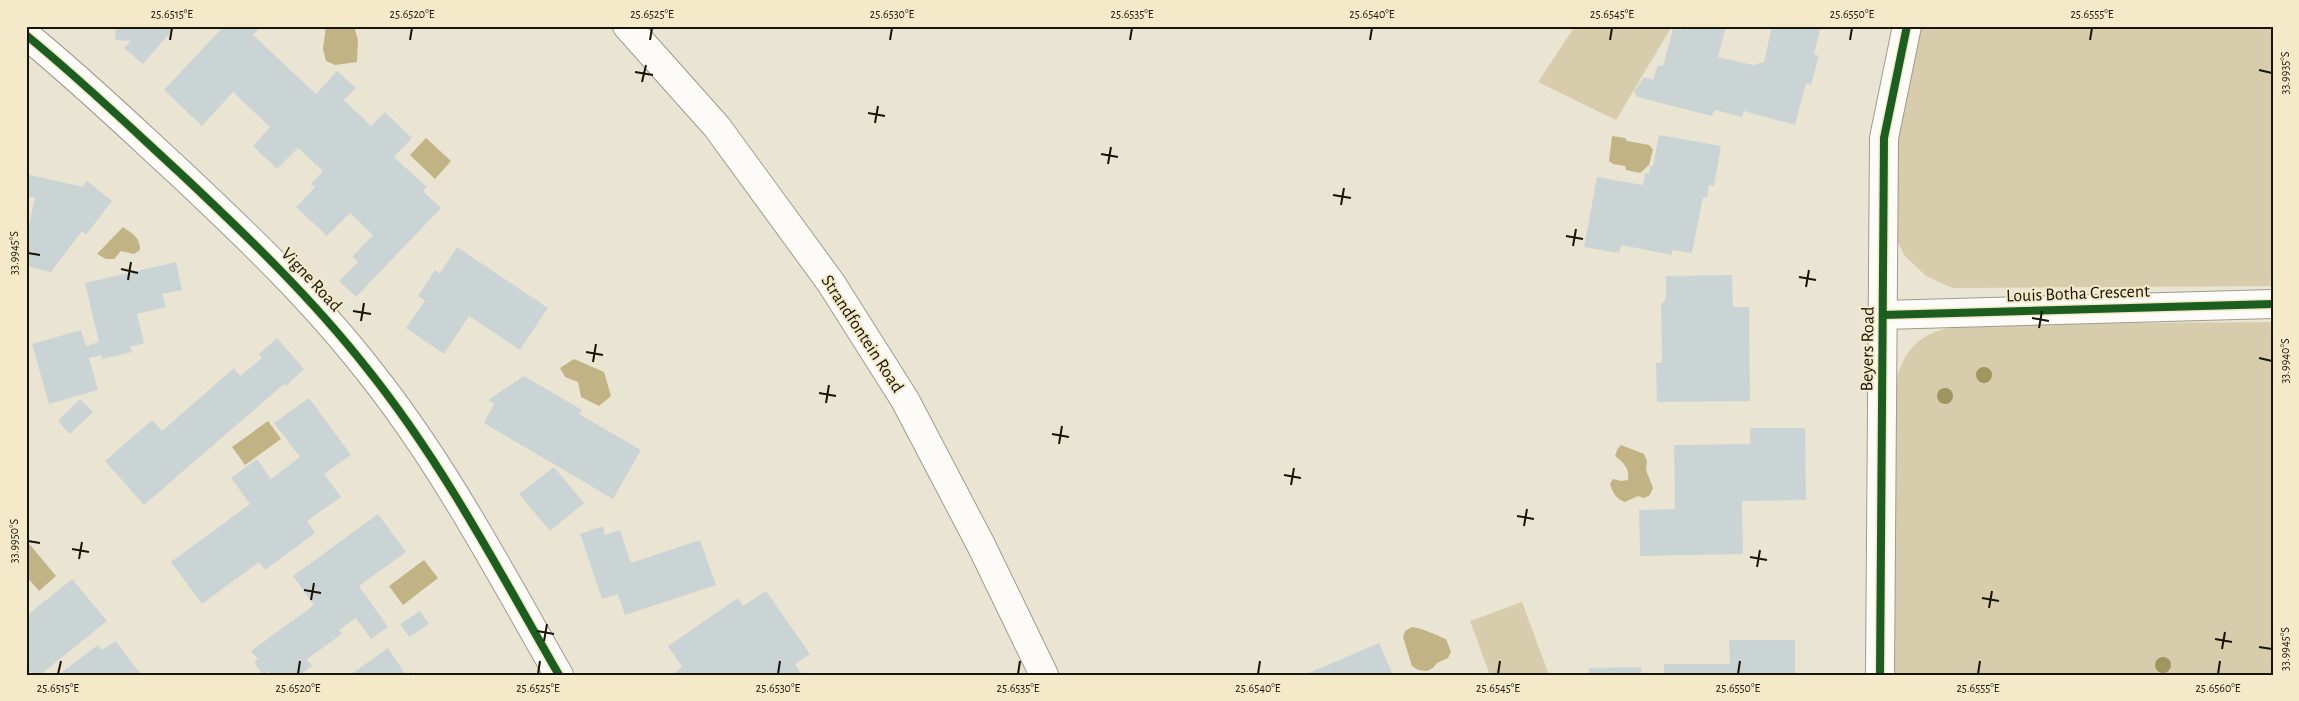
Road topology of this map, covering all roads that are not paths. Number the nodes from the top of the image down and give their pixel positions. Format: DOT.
graph roads {
  1 [pos="627,26"];
  2 [pos="1907,26"];
  3 [pos="26,35"];
  4 [pos="2273,304"];
  5 [pos="1883,315"];
  6 [pos="558,675"];
  7 [pos="1044,675"];
  8 [pos="1880,675"];
  1 -- 7 [label="street, Strandfontein Road"];
  2 -- 5 [label="street, Beyers Road"];
  3 -- 6 [label="street, Vigne Road"];
  4 -- 5 [label="street, Louis Botha Crescent"];
  5 -- 8 [label="street, Beyers Road"];
}
